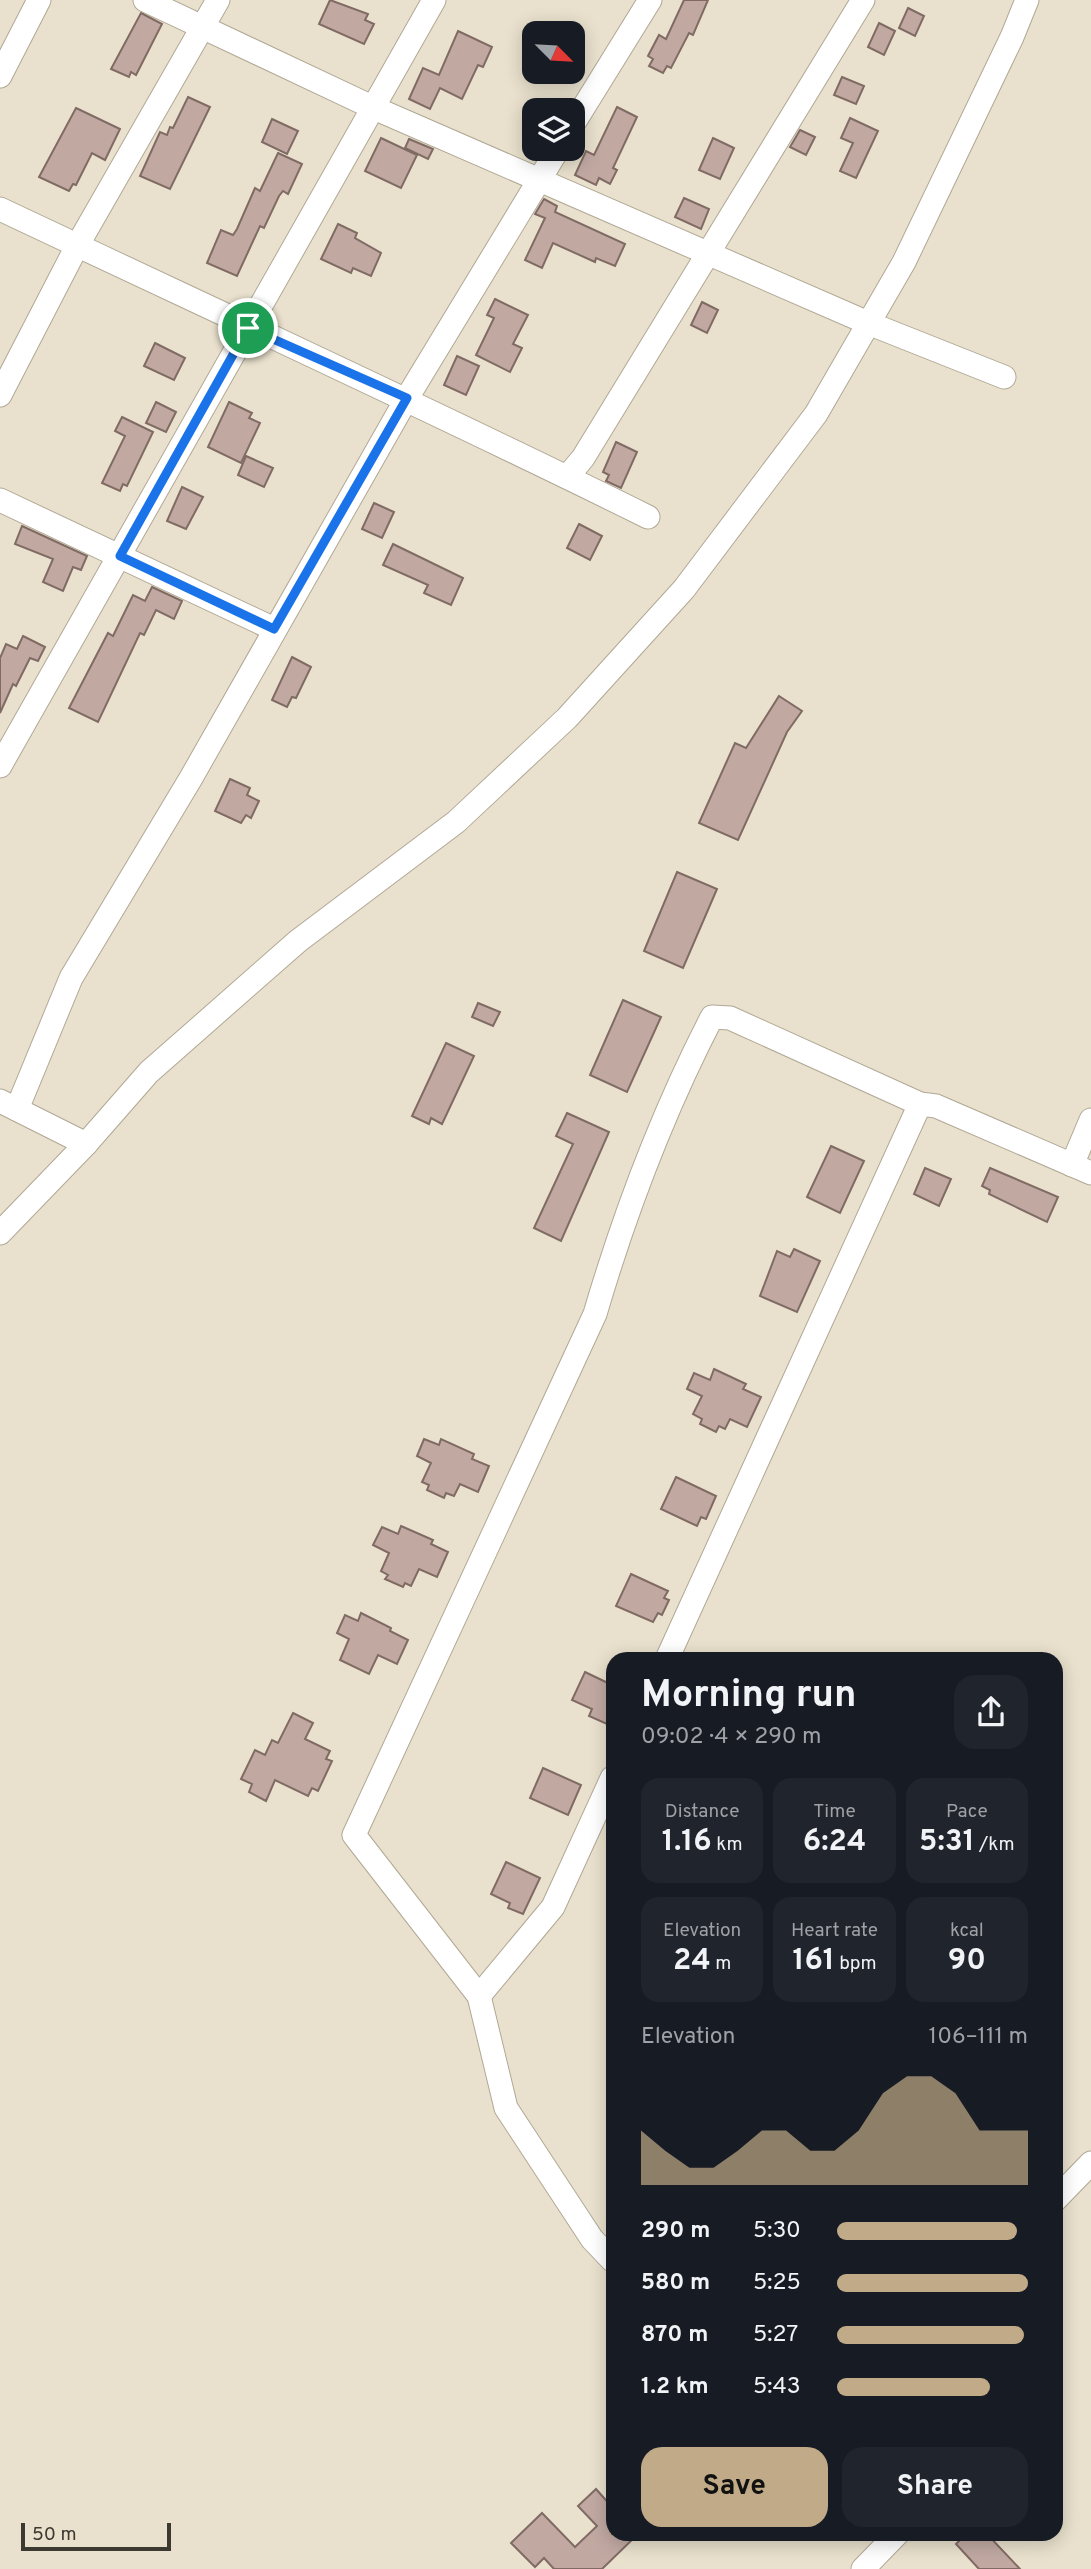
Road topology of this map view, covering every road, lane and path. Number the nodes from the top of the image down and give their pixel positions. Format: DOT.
graph roads {
  1 [pos="39,0"];
  2 [pos="145,0"];
  3 [pos="218,0"];
  4 [pos="434,0"];
  5 [pos="650,0"];
  6 [pos="863,0"];
  7 [pos="1027,0"];
  8 [pos="202,27"];
  9 [pos="0,76"];
  10 [pos="585,105"];
  11 [pos="373,106"];
  12 [pos="551,161"];
  13 [pos="540,178"];
  14 [pos="0,209"];
  15 [pos="77,246"];
  16 [pos="708,253"];
  17 [pos="868,323"];
  18 [pos="248,328"];
  19 [pos="1004,377"];
  20 [pos="0,395"];
  21 [pos="407,398"];
  22 [pos="567,477"];
  23 [pos="0,500"];
  24 [pos="648,517"];
  25 [pos="120,555"];
  26 [pos="274,629"];
  27 [pos="0,766"];
  28 [pos="920,1104"];
  29 [pos="8,1105"];
  30 [pos="1091,1120"];
  31 [pos="86,1143"];
  32 [pos="1082,1169"];
  33 [pos="0,1233"];
  34 [pos="670,1652"];
  35 [pos="606,1791"];
  36 [pos="480,1996"];
  37 [pos="1091,2163"];
  38 [pos="1063,2192"];
  39 [pos="606,2254"];
  40 [pos="890,2541"];
  41 [pos="863,2569"];
  1 -- 9 [label="street"];
  2 -- 8 [label="street"];
  3 -- 8 [label="street"];
  4 -- 11 [label="street"];
  5 -- 10 [label="street"];
  6 -- 16 [label="street"];
  7 -- 17 [label="street"];
  8 -- 11 [label="street"];
  8 -- 15 [label="street"];
  11 -- 13 [label="street"];
  11 -- 18 [label="street"];
  12 -- 13 [label="street"];
  13 -- 16 [label="street"];
  13 -- 21 [label="street"];
  14 -- 15 [label="street"];
  15 -- 18 [label="street"];
  15 -- 20 [label="street"];
  16 -- 17 [label="street"];
  16 -- 22 [label="street"];
  17 -- 19 [label="street"];
  17 -- 31 [label="street"];
  18 -- 21 [label="street"];
  18 -- 25 [label="street"];
  21 -- 22 [label="street"];
  21 -- 26 [label="street"];
  22 -- 24 [label="street"];
  23 -- 25 [label="street"];
  25 -- 26 [label="street"];
  25 -- 27 [label="street"];
  26 -- 29 [label="street"];
  28 -- 32 [label="street"];
  28 -- 34 [label="street"];
  28 -- 36 [label="street"];
  29 -- 31 [label="street"];
  30 -- 32 [label="street"];
  31 -- 33 [label="street"];
  35 -- 36 [label="street"];
  36 -- 39 [label="street"];
  37 -- 38 [label="street"];
  40 -- 41 [label="street"];
}
